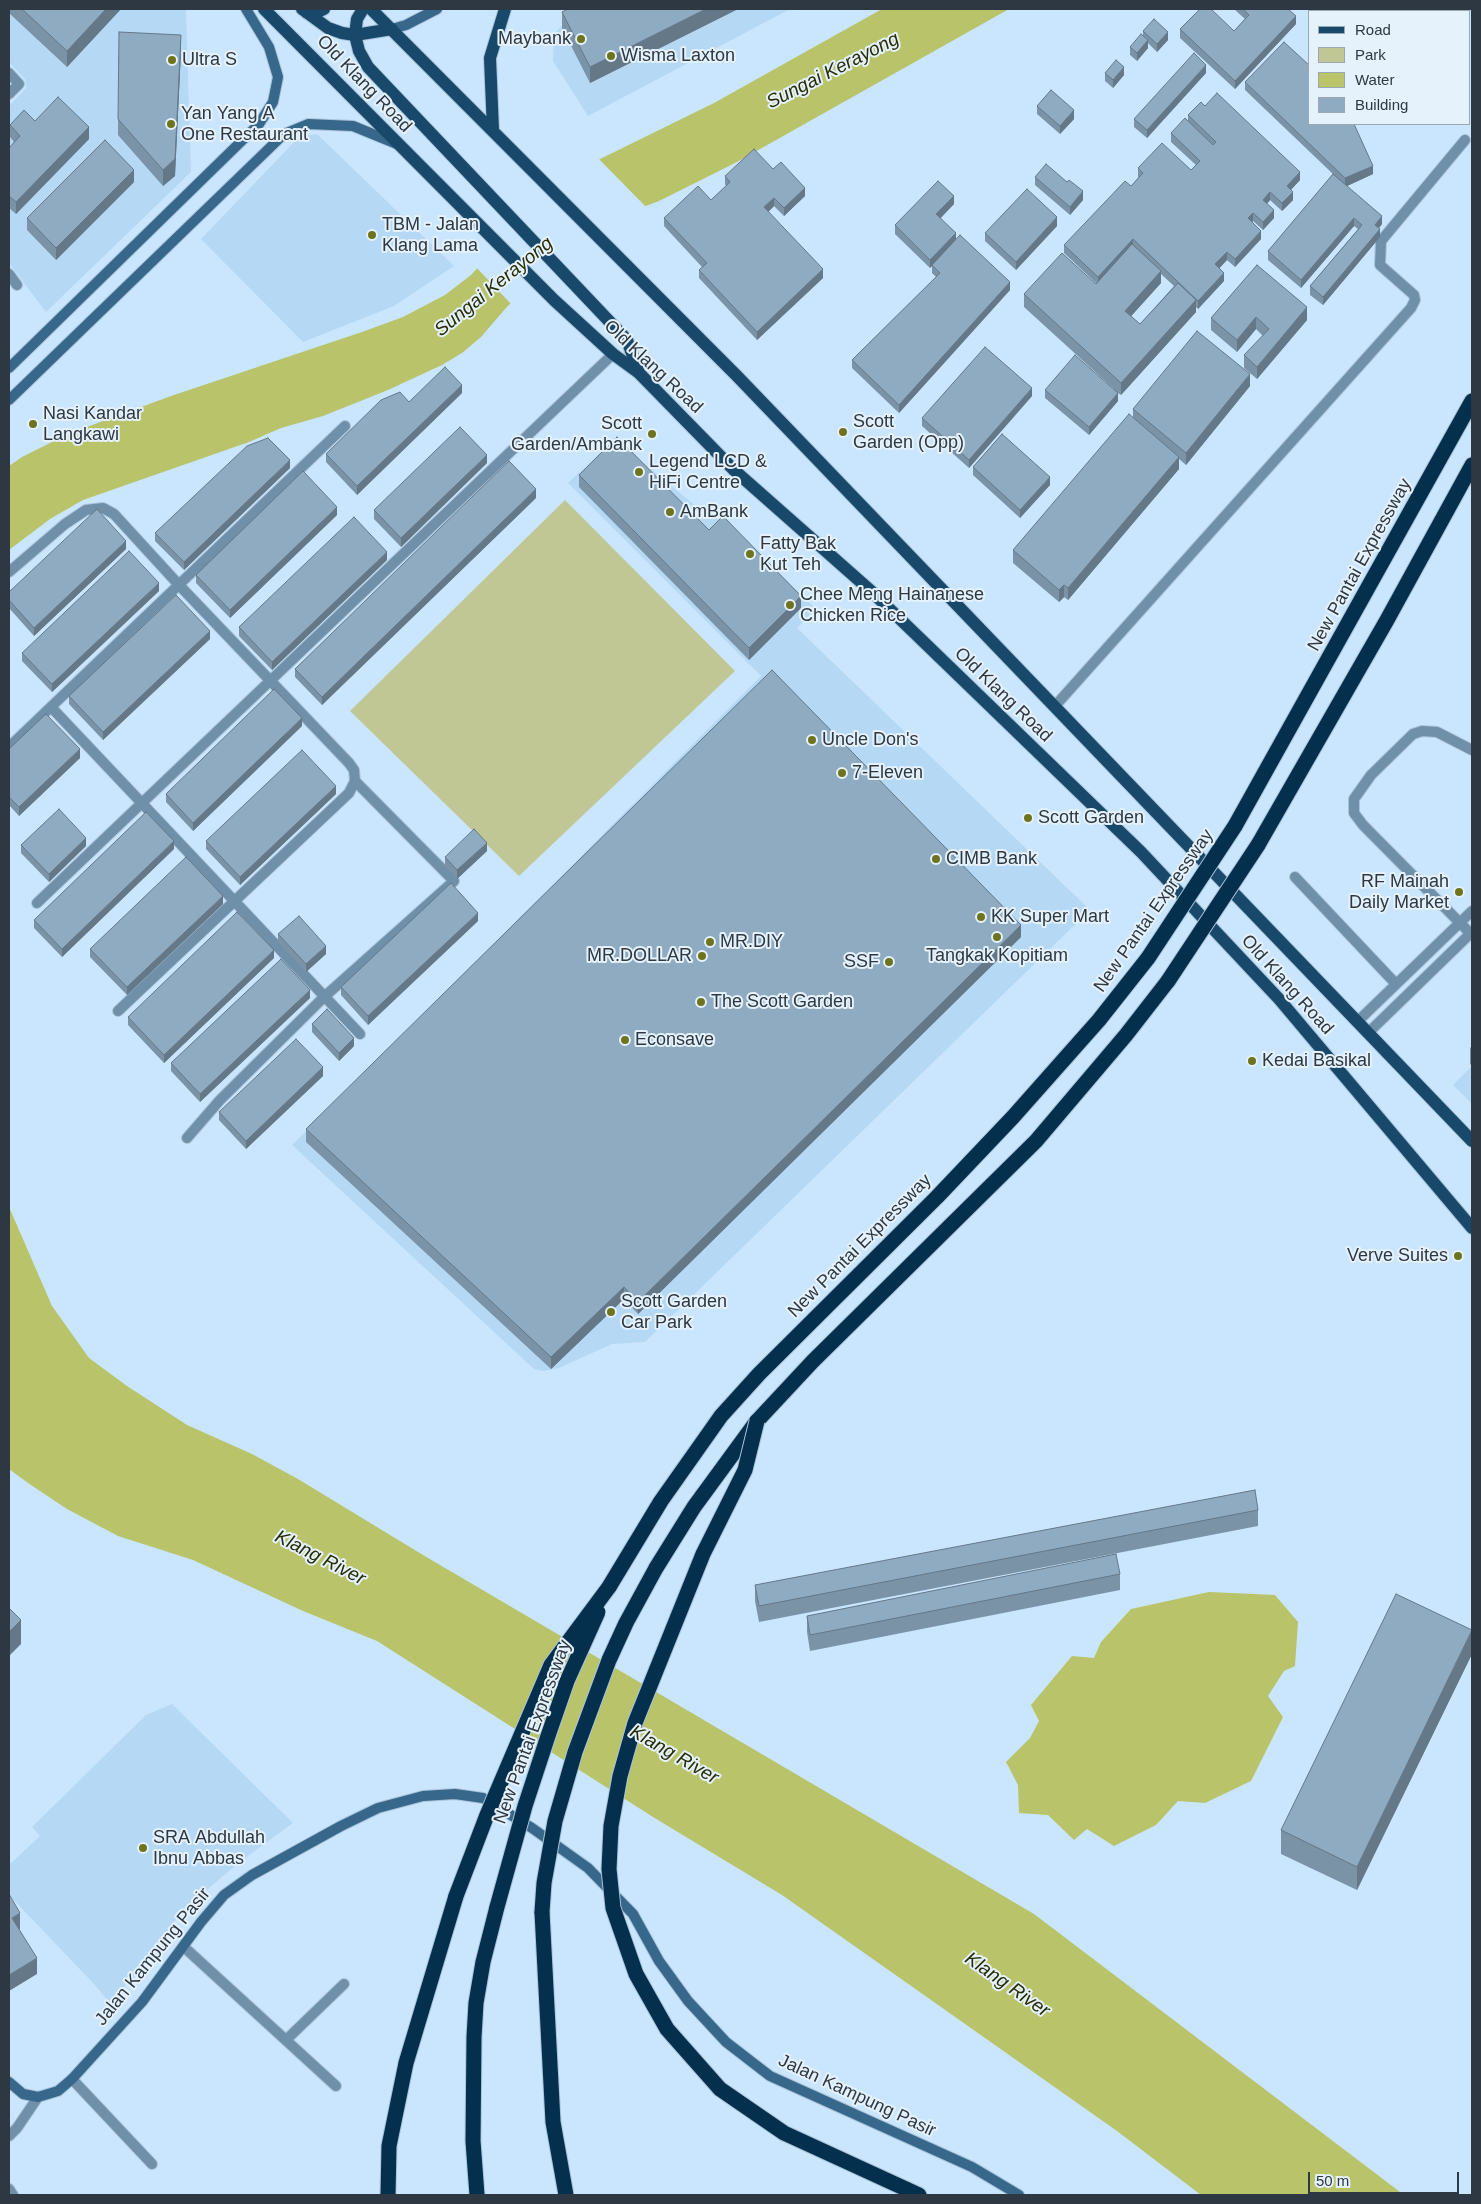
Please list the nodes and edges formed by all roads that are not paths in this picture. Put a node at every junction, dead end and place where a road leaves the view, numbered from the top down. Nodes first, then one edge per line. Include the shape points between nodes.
1 (246, 9) edge
2 (264, 9) edge
3 (324, 9) edge
4 (363, 9) edge
5 (371, 9) edge
6 (438, 9) edge
7 (505, 9) edge
8 (304, 11) edge
9 (392, 29) junction
10 (355, 34) junction
11 (9, 72) edge
12 (9, 94) edge
13 (493, 130) junction
14 (1465, 140) dead end
15 (398, 144) junction
16 (9, 274) edge
17 (17, 285) dead end
18 (613, 354) junction
19 (9, 368) edge
20 (639, 373) junction
21 (9, 400) edge
22 (1472, 400) edge
23 (345, 426) dead end
24 (1472, 465) edge
25 (9, 572) edge
26 (179, 585) junction
27 (270, 680) junction
28 (1055, 706) junction
29 (51, 707) junction
30 (9, 747) edge
31 (1472, 750) edge
32 (356, 781) junction
33 (141, 804) junction
34 (1295, 877) dead end
35 (234, 902) junction
36 (37, 903) dead end
37 (1472, 911) edge
38 (1460, 923) junction
39 (1472, 933) edge
40 (1396, 984) junction
41 (324, 997) junction
42 (118, 1012) dead end
43 (1358, 1021) junction
44 (1369, 1032) junction
45 (360, 1034) dead end
46 (187, 1138) dead end
47 (1472, 1141) edge
48 (1472, 1228) edge
49 (757, 1421) junction
50 (609, 1588) junction
51 (184, 1947) junction
52 (344, 1984) dead end
53 (286, 2040) junction
54 (72, 2079) junction
55 (9, 2082) edge
56 (336, 2086) dead end
57 (38, 2097) junction
58 (9, 2136) edge
59 (152, 2164) dead end
60 (9, 2189) edge
61 (912, 2192) edge
62 (13, 2195) edge
63 (388, 2195) edge
64 (477, 2195) edge
65 (566, 2195) edge
66 (1019, 2195) edge

1 - 19 street via 269,47 278,77 273,102 259,124
2 - 15 main road, Old Klang Road
3 - 8 main road
4 - 10 main road via 357,19
5 - 9 main road, Old Klang Road
6 - 9 street
7 - 13 main road via 490,58
8 - 10 main road via 328,28
9 - 10 main road
9 - 13 main road, Old Klang Road
10 - 20 main road via 359,51 368,67 627,340
11 - 12 street via 19,84
13 - 28 main road, Old Klang Road via 737,376
14 - 28 street via 1381,241 1380,265 1414,295 1411,308
15 - 18 main road, Old Klang Road via 554,300
15 - 21 street via 353,126 308,124 284,134
16 - 17 street
18 - 20 main road, Old Klang Road
18 - 27 street
20 - 48 main road, Old Klang Road via 734,470 871,591 1141,852 1278,999
22 - 50 highway, New Pantai Expressway, bridge via 1235,826 1148,958 1099,1020 1007,1124 721,1416 661,1501
23 - 26 street
24 - 49 highway, bridge via 1258,845 1168,981 1036,1141 820,1354
25 - 26 street via 65,524 86,510 103,508 114,514
26 - 27 street
26 - 29 street
27 - 32 street via 350,763
27 - 33 street
28 - 43 main road, Old Klang Road
29 - 30 street
29 - 33 street
31 - 38 street via 1437,732 1413,734 1371,775 1354,799 1354,813 1363,825
32 - 35 street via 349,793
32 - 41 street via 454,881
33 - 35 street
33 - 36 street
34 - 40 street
35 - 41 street
35 - 42 street
37 - 38 street
38 - 39 street
38 - 40 street
39 - 44 street
40 - 43 street
41 - 45 street
41 - 46 street via 220,1100
43 - 44 main road, Old Klang Road
44 - 47 main road, Old Klang Road
49 - 61 highway, bridge via 745,1470 703,1554 632,1732 611,1826 609,1869 613,1908 636,1974 662,2021 720,2089 784,2133
49 - 65 highway, bridge via 694,1507 626,1623 575,1752 555,1822 542,1912 553,2122
50 - 63 highway, bridge via 550,1665 456,1896 406,2063 389,2146
50 - 64 highway, New Pantai Expressway, bridge via 554,1718 525,1806 483,1962 474,2028 473,2141
51 - 53 street
51 - 54 street, Jalan Kampung Pasir via 142,2002
51 - 66 street, Jalan Kampung Pasir via 200,1922 224,1895 341,1826 378,1808 423,1796 455,1794 483,1798 588,1868 633,1914 688,2001 726,2042 770,2076 972,2167
52 - 53 street
53 - 56 street
54 - 57 street, Jalan Kampung Pasir via 58,2091
54 - 59 street
55 - 57 street via 23,2094
57 - 58 street
60 - 62 street

